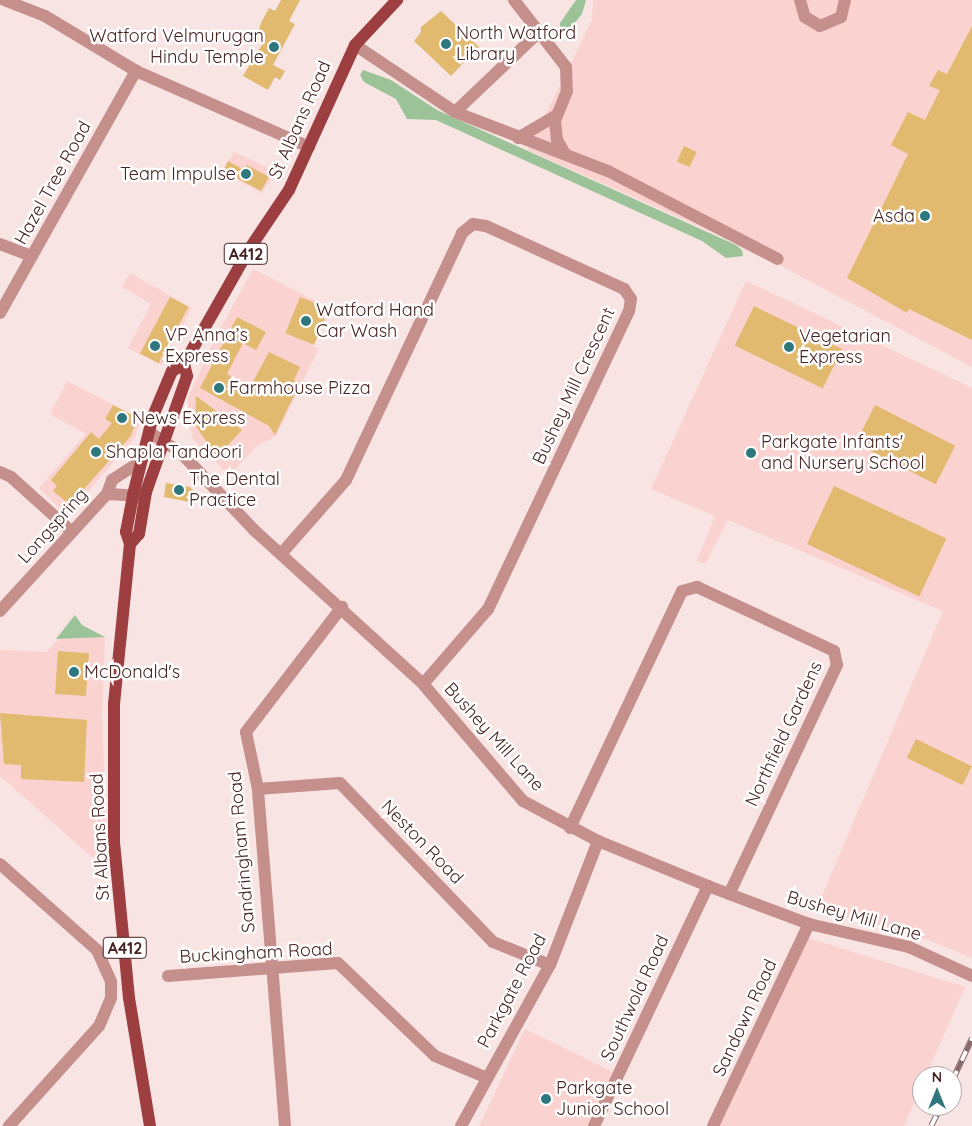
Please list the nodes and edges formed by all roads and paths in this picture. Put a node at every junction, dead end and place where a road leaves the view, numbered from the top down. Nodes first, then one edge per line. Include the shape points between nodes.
1 (4, 0) edge
2 (397, 0) edge
3 (514, 0) edge
4 (800, 0) edge
5 (845, 0) edge
6 (30, 4) edge
7 (540, 31) junction
8 (355, 45) junction
9 (136, 71) junction
10 (455, 112) junction
11 (557, 116) junction
12 (518, 138) junction
13 (309, 147) junction
14 (565, 154) junction
15 (0, 244) edge
16 (32, 256) junction
17 (778, 259) dead end
18 (0, 313) edge
19 (184, 364) junction
20 (149, 432) junction
21 (164, 439) junction
22 (140, 462) junction
23 (0, 472) edge
24 (107, 494) junction
25 (139, 496) junction
26 (72, 532) junction
27 (281, 554) junction
28 (342, 607) junction
29 (0, 611) edge
30 (423, 684) junction
31 (258, 789) junction
32 (570, 828) junction
33 (598, 841) junction
34 (0, 864) edge
35 (708, 886) junction
36 (730, 894) junction
37 (809, 924) junction
38 (550, 964) junction
39 (269, 968) junction
40 (168, 976) dead end
41 (972, 976) edge
42 (485, 1077) junction
43 (9, 1126) edge
44 (150, 1126) edge
45 (285, 1126) edge
46 (461, 1126) edge
47 (594, 1126) edge
48 (713, 1126) edge

1 - 6 street
2 - 8 main road, St Albans Road / A412
3 - 7 street
4 - 5 street via 805,17 820,26 837,21
6 - 9 street
7 - 10 street
7 - 11 street via 563,61 568,75 567,90
8 - 10 street
8 - 13 main road, St Albans Road / A412 via 331,91
9 - 13 street
9 - 16 street, Hazel Tree Road
10 - 12 street
11 - 12 street
11 - 14 street via 557,140
12 - 14 street
13 - 19 main road, St Albans Road / A412 via 289,190 250,248
14 - 17 street via 608,171
15 - 16 street
16 - 18 street, Hazel Tree Road
19 - 20 main road, St Albans Road / A412 via 172,371
19 - 21 main road, St Albans Road / A412 via 187,376
20 - 21 street, Bushey Mill Lane
20 - 22 main road, St Albans Road / A412
21 - 25 main road, St Albans Road / A412
21 - 27 street, Bushey Mill Lane
22 - 24 street via 112,480
22 - 25 main road, St Albans Road / A412
23 - 26 street via 11,477
24 - 25 street, Longspring
24 - 26 street, Longspring
25 - 44 main road, St Albans Road / A412 via 126,532 130,544 114,704 114,843 129,998
26 - 29 street, Longspring
27 - 28 street, Bushey Mill Lane
27 - 30 street, Bushey Mill Crescent via 346,480 462,233 473,224 486,226 624,288 631,299 629,311 488,609
28 - 30 street, Bushey Mill Lane
28 - 31 street, Sandringham Road via 246,732
30 - 32 street, Bushey Mill Lane via 523,802
31 - 38 street, Neston Road via 340,783 493,942
31 - 39 street, Sandringham Road
32 - 33 street, Bushey Mill Lane
32 - 36 street, Northfield Gardens via 682,592 697,587 834,651 837,665
33 - 35 street, Bushey Mill Lane
33 - 38 street, Parkgate Road
34 - 43 street via 97,950 110,973 112,998 99,1026
35 - 36 street, Bushey Mill Lane
35 - 47 street, Southwold Road
36 - 37 street, Bushey Mill Lane
37 - 41 street, Bushey Mill Lane via 909,947
37 - 48 street, Sandown Road
38 - 42 street, Parkgate Road
39 - 40 street, Buckingham Road
39 - 42 street, Buckingham Road via 338,963 435,1056
39 - 45 street, Sandringham Road
42 - 46 street, Parkgate Road

